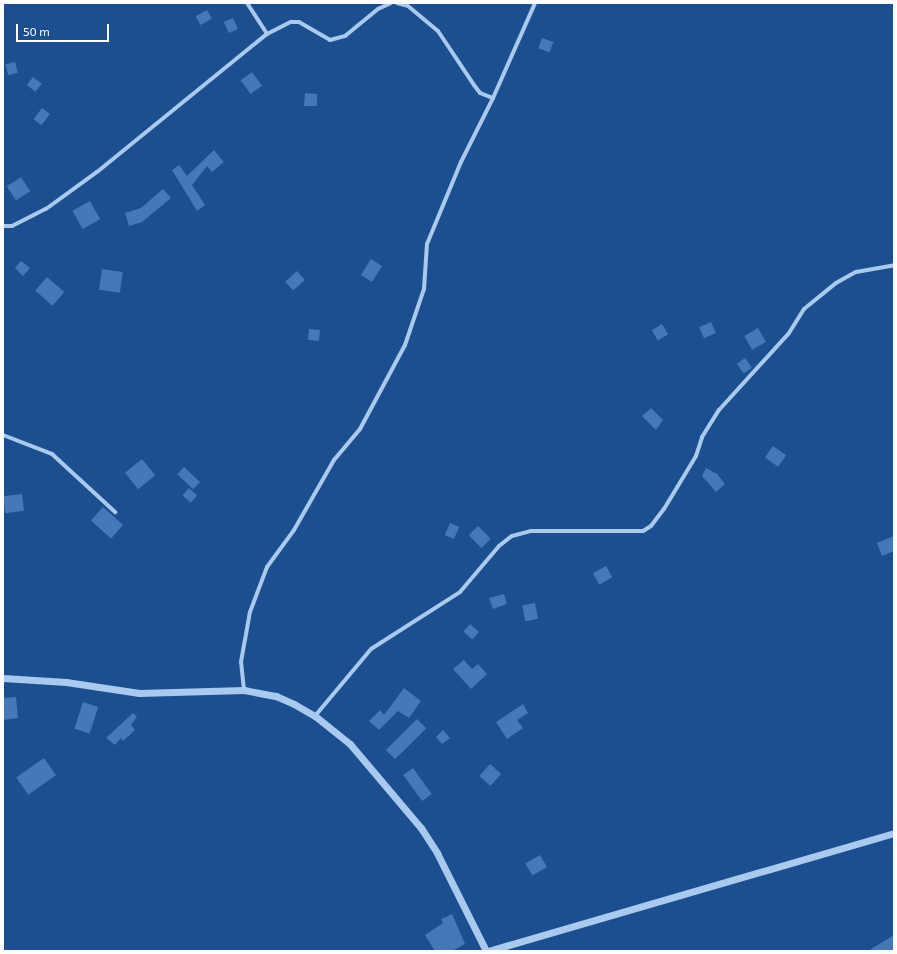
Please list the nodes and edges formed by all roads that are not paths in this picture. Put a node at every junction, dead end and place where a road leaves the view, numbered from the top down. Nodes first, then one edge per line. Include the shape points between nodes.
1 (246, 3) edge
2 (391, 3) edge
3 (396, 3) edge
4 (535, 3) edge
5 (267, 34) junction
6 (493, 98) junction
7 (3, 226) edge
8 (894, 265) edge
9 (3, 435) edge
10 (115, 512) dead end
11 (3, 678) edge
12 (244, 690) junction
13 (315, 716) junction
14 (894, 833) edge
15 (487, 951) edge

1 - 5 street
2 - 5 street via 378,9 341,38 330,40 299,22 285,24
3 - 6 street via 408,6 438,31 480,93
4 - 6 street
5 - 7 street via 97,172 46,209 12,226
6 - 12 street via 461,162 427,244 424,289 405,345 360,429 334,460 294,530 267,567 250,612 242,662
8 - 13 street via 856,272 836,283 804,309 789,333 719,410 702,437 696,456 651,526 643,531 531,531 512,536 499,546 460,592 371,649
9 - 10 street via 52,454
11 - 12 street via 66,682 140,693
12 - 13 street via 276,696
13 - 15 street via 350,744 421,828
14 - 15 street

